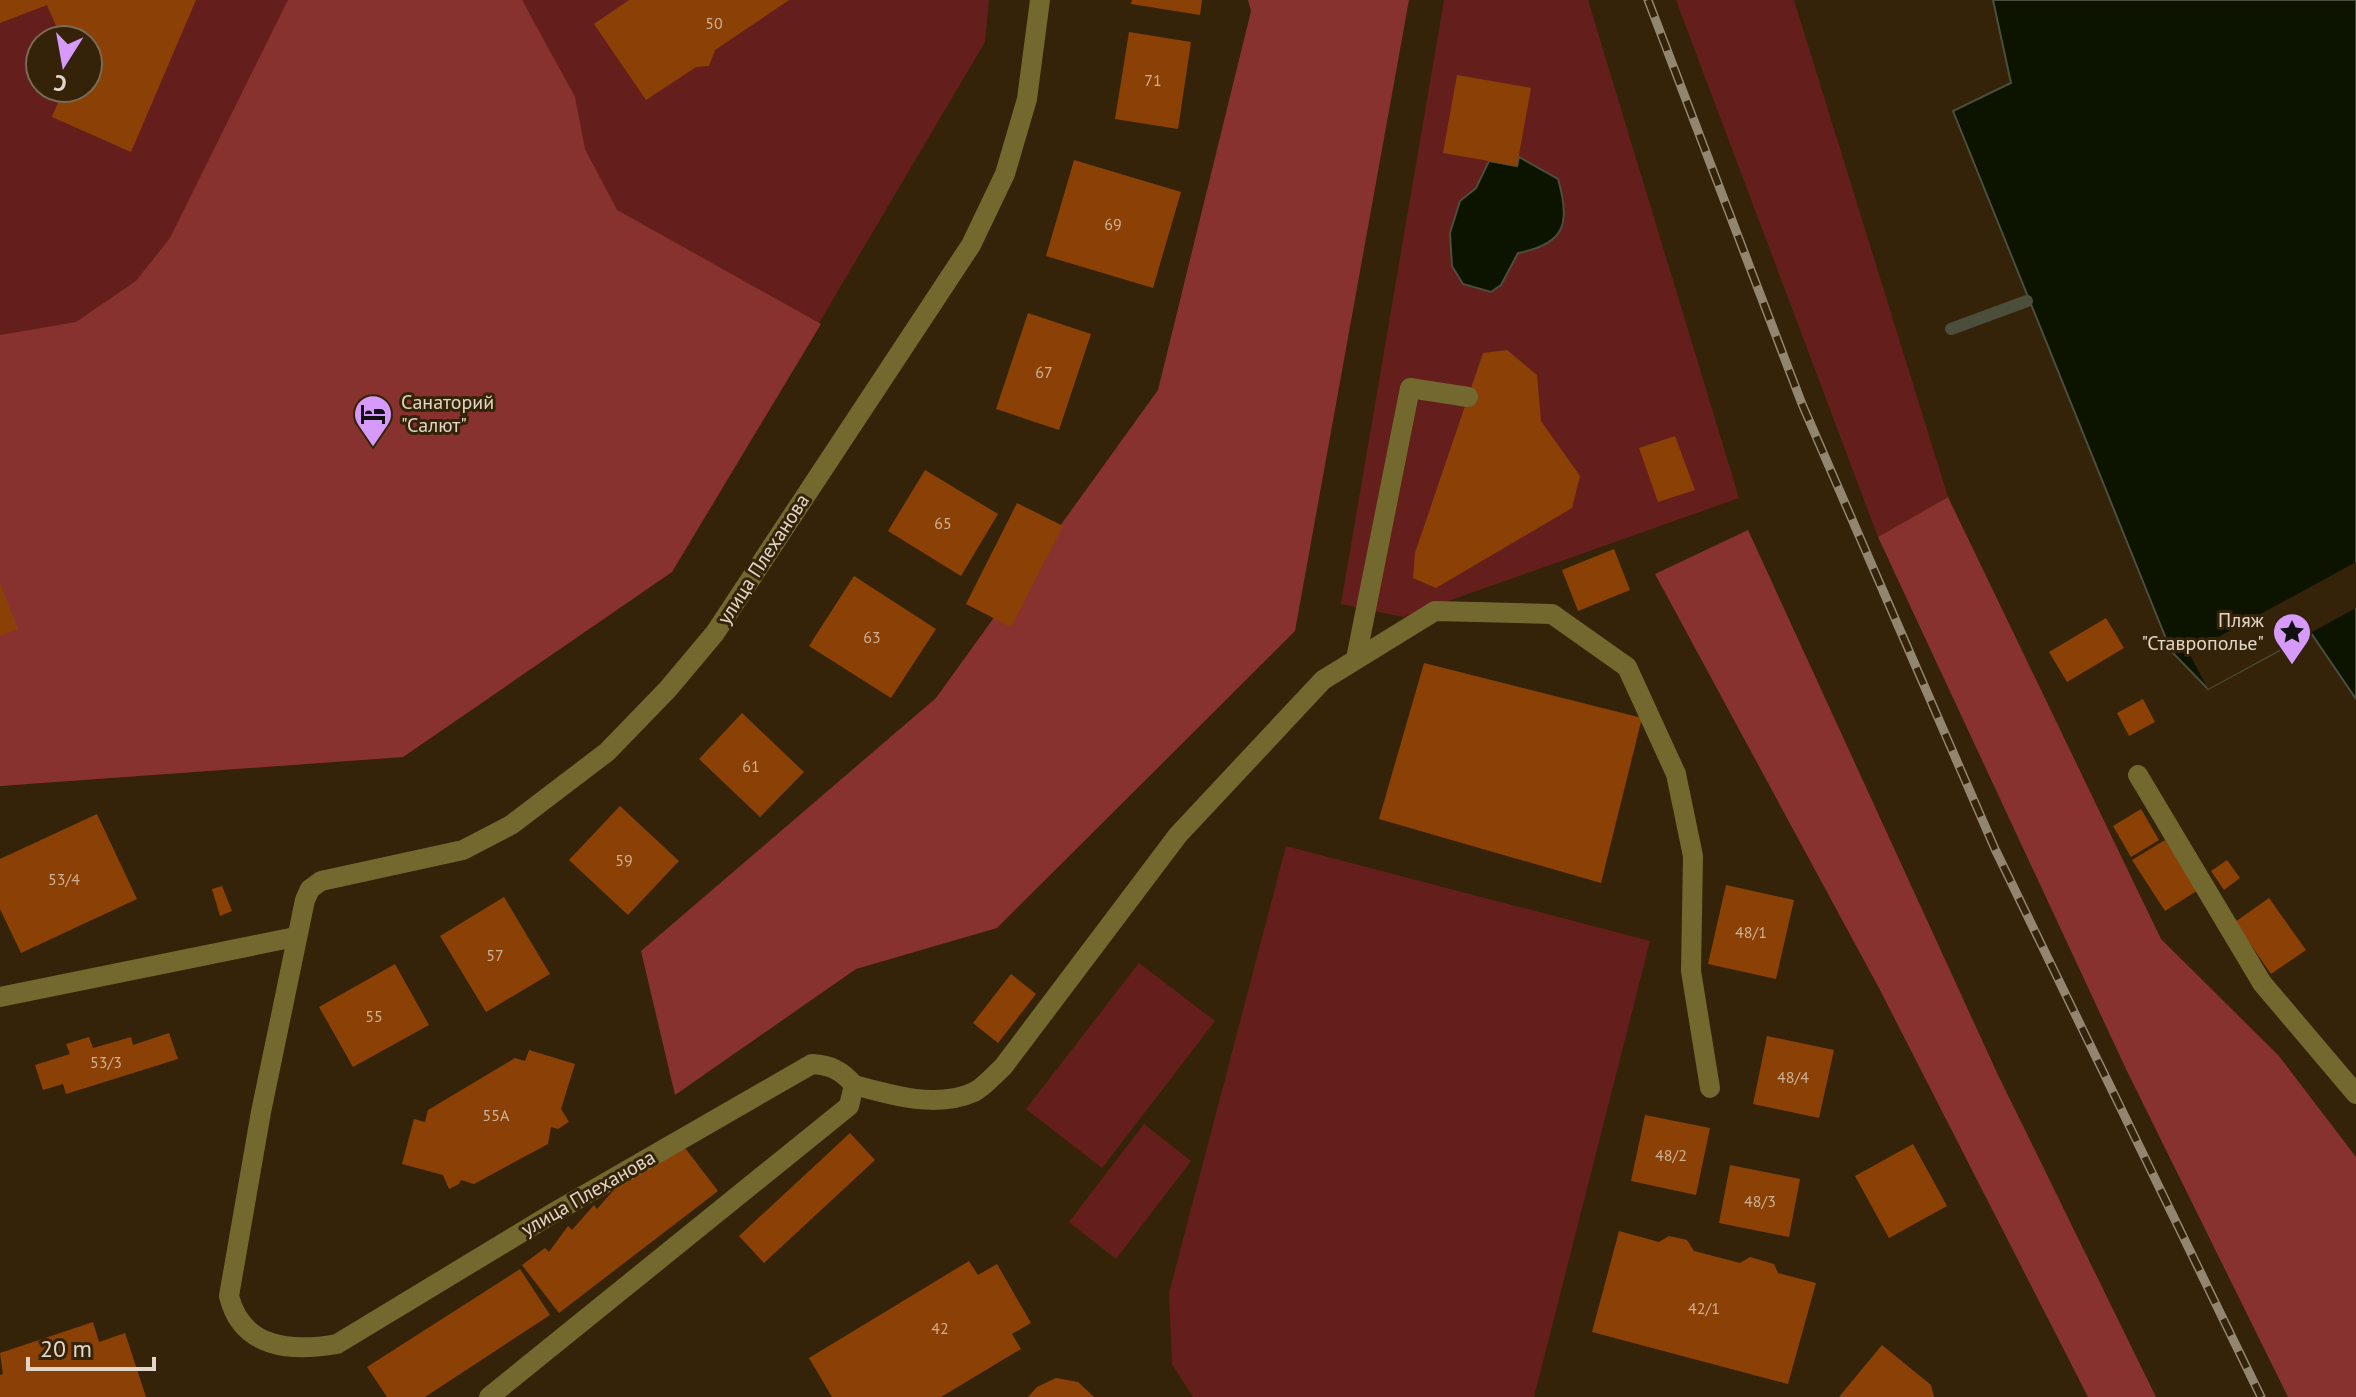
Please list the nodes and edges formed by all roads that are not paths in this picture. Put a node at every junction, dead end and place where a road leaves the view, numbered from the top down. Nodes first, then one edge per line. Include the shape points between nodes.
1 (1040, 0) edge
2 (1468, 397) dead end
3 (1356, 659) junction
4 (2138, 775) dead end
5 (295, 937) junction
6 (0, 997) edge
7 (854, 1085) junction
8 (1710, 1088) dead end
9 (2356, 1094) edge
10 (489, 1397) edge

1 - 5 street, улица Плеханова via 1027,99 1005,174 971,245 715,633 607,752 511,825 463,850 321,881 310,889
2 - 3 street via 1410,388
3 - 7 street, улица Плеханова via 1323,680 1178,835 1003,1067 974,1092 936,1100 895,1097
3 - 8 street, улица Плеханова via 1435,611 1552,614 1627,667 1676,774 1693,856 1691,971
4 - 9 street via 2262,983
5 - 6 street
5 - 7 street, улица Плеханова via 229,1296 233,1314 248,1331 272,1344 305,1350 337,1344 812,1064 844,1073
7 - 10 street via 849,1106

